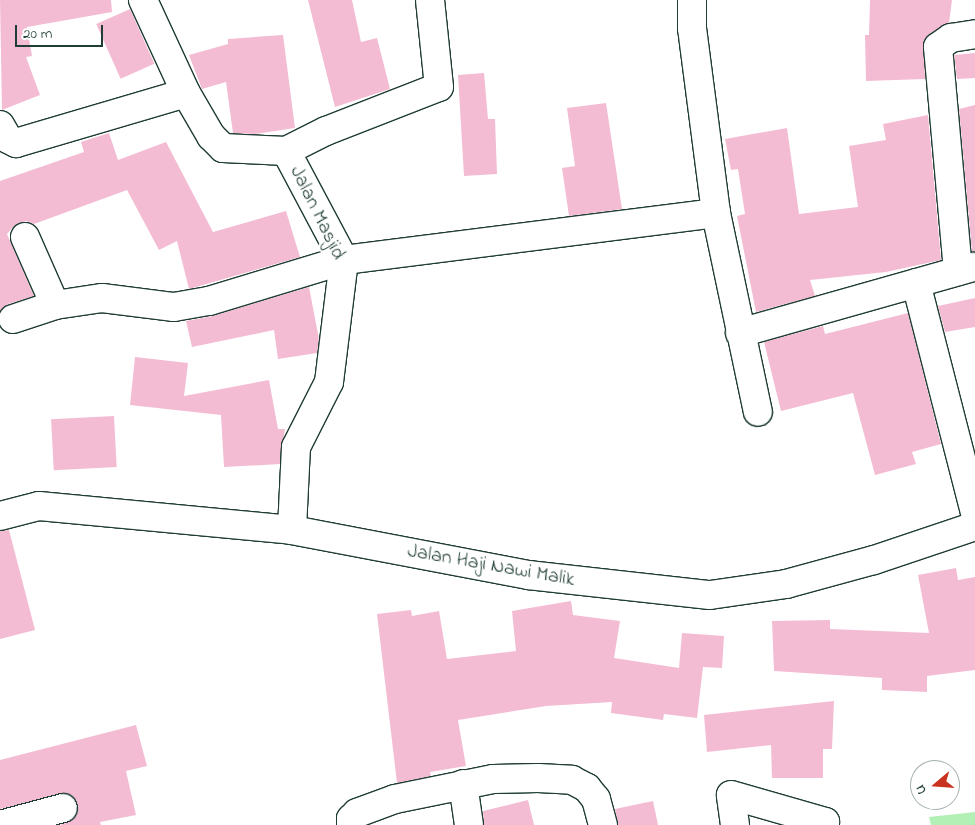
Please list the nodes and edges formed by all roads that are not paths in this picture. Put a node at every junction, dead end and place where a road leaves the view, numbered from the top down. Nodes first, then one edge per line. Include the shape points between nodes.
1 (143, 0) edge
2 (430, 0) edge
3 (692, 0) edge
4 (975, 34) edge
5 (186, 93) junction
6 (0, 124) edge
7 (286, 151) junction
8 (716, 213) junction
9 (25, 237) dead end
10 (344, 260) junction
11 (966, 269) edge
12 (916, 282) junction
13 (55, 305) junction
14 (13, 319) dead end
15 (740, 333) junction
16 (758, 412) dead end
17 (975, 513) edge
18 (0, 516) edge
19 (975, 526) edge
20 (292, 530) junction
21 (463, 784) junction
22 (63, 808) dead end
23 (603, 823) edge
24 (0, 825) edge
25 (351, 825) edge
26 (469, 825) edge
27 (735, 825) edge
28 (825, 825) edge

1 - 5 street, Jalan Masjid
2 - 7 street via 438,87 326,131
3 - 8 street via 692,28
4 - 11 street via 951,38 938,47
5 - 6 street via 78,122 16,143 8,139
5 - 7 street, Jalan Masjid via 223,148
7 - 10 street, Jalan Masjid
8 - 10 street
8 - 15 street
9 - 13 street
10 - 13 street via 209,301 174,307 102,298
10 - 20 street, Jalan Masjid via 329,382 296,448
11 - 12 street
12 - 15 street
12 - 17 street
13 - 14 street
15 - 16 street
18 - 20 street, Jalan Haji Nawi Malik via 40,506
19 - 20 street, Jalan Haji Nawi Malik via 874,560 786,584 710,596 528,575
21 - 23 street via 502,779 572,780 587,788 596,799
21 - 25 street via 370,807 357,813 351,819
21 - 26 street
22 - 24 street
27 - 28 street via 731,795 825,822

